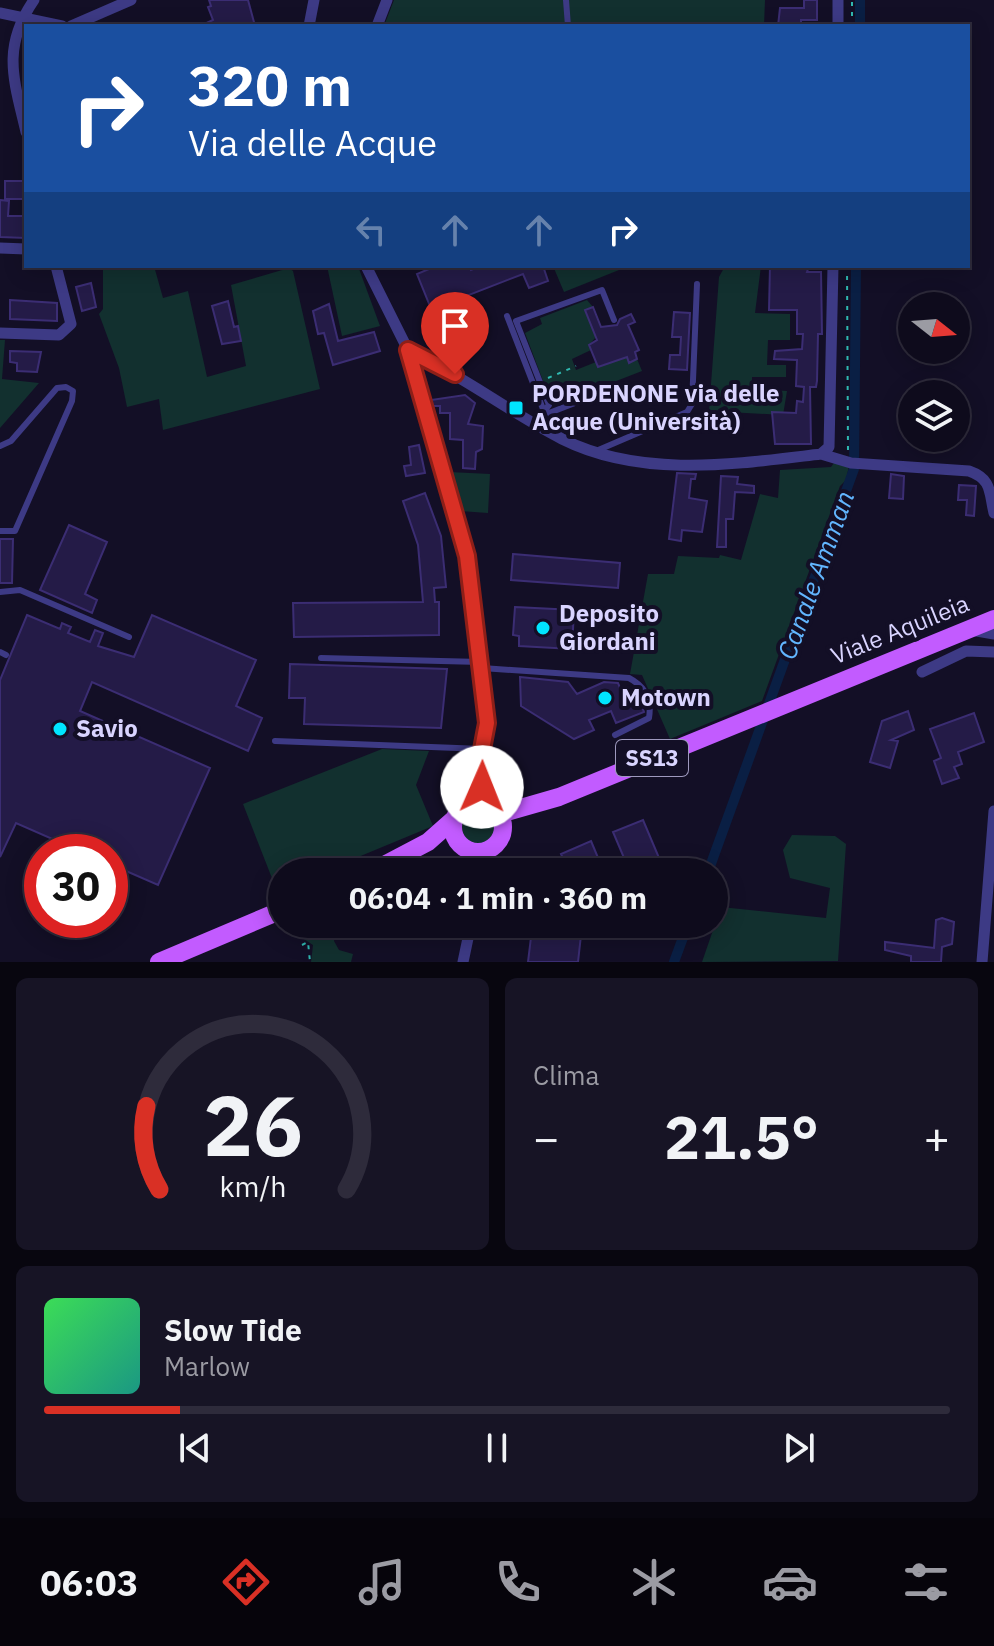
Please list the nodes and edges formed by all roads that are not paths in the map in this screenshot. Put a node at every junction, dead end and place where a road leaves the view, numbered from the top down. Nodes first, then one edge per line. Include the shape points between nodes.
1 (34, 0) edge
2 (131, 0) edge
3 (314, 0) edge
4 (387, 0) edge
5 (566, 0) edge
6 (838, 0) edge
7 (0, 13) edge
8 (21, 18) junction
9 (52, 24) edge
10 (76, 24) edge
11 (309, 24) edge
12 (378, 24) edge
13 (568, 24) edge
14 (838, 24) edge
15 (11, 53) junction
16 (0, 67) edge
17 (24, 124) edge
18 (0, 248) edge
19 (24, 249) edge
20 (57, 268) edge
21 (367, 268) edge
22 (833, 268) edge
23 (697, 284) dead end
24 (507, 316) dead end
25 (614, 320) dead end
26 (0, 333) edge
27 (408, 350) junction
28 (575, 403) dead end
29 (546, 411) junction
30 (535, 422) junction
31 (560, 438) junction
32 (0, 446) edge
33 (825, 451) junction
34 (593, 452) junction
35 (994, 513) edge
36 (0, 531) edge
37 (0, 592) edge
38 (994, 619) edge
39 (967, 630) junction
40 (994, 634) edge
41 (129, 637) dead end
42 (994, 652) edge
43 (321, 658) dead end
44 (481, 665) junction
45 (922, 672) dead end
46 (615, 735) dead end
47 (275, 741) dead end
48 (483, 749) junction
49 (479, 765) junction
50 (559, 797) junction
51 (497, 811) junction
52 (994, 811) edge
53 (459, 813) junction
54 (495, 845) junction
55 (464, 848) junction
56 (398, 858) edge
57 (415, 858) edge
58 (468, 858) edge
59 (488, 858) edge
60 (268, 916) edge
61 (468, 938) edge
62 (159, 962) edge
63 (463, 962) edge
64 (982, 962) edge

1 - 8 street
2 - 10 street
3 - 11 street
4 - 12 street
5 - 13 lane
6 - 14 street
7 - 8 street
8 - 9 street
8 - 15 street
15 - 16 street
15 - 17 street via 10,70
18 - 19 street
20 - 26 street via 71,324 59,335
21 - 27 street
22 - 33 street
23 - 34 lane via 692,404 687,412
24 - 29 lane
25 - 29 lane via 602,290 516,321 549,405
27 - 30 street
27 - 44 street via 462,530
28 - 29 lane
29 - 30 lane
29 - 31 lane via 565,423
30 - 31 street
31 - 34 street
32 - 36 lane via 11,441 57,388 73,391 15,531
33 - 34 street via 687,467
33 - 35 street via 851,462 983,476
37 - 41 lane via 20,590
38 - 39 main road, Viale Aquileia / SS13
39 - 40 street
39 - 50 main road, Viale Aquileia / SS13
42 - 45 street via 966,651
43 - 44 lane
44 - 46 lane via 629,678 641,685 651,704 649,718
44 - 48 street via 487,723
47 - 48 lane
48 - 49 street
49 - 51 street via 482,787
49 - 53 street
50 - 51 main road, Viale Aquileia / SS13
50 - 54 main road, Viale Aquileia / SS13 via 521,819
51 - 53 main road, Viale Aquileia / SS13 via 480,802
51 - 54 main road via 504,831
52 - 64 street
53 - 55 main road via 454,835
53 - 56 main road via 428,842
54 - 55 main road via 480,853
54 - 59 street
55 - 57 main road via 441,848
55 - 58 street
60 - 62 main road
61 - 63 street

